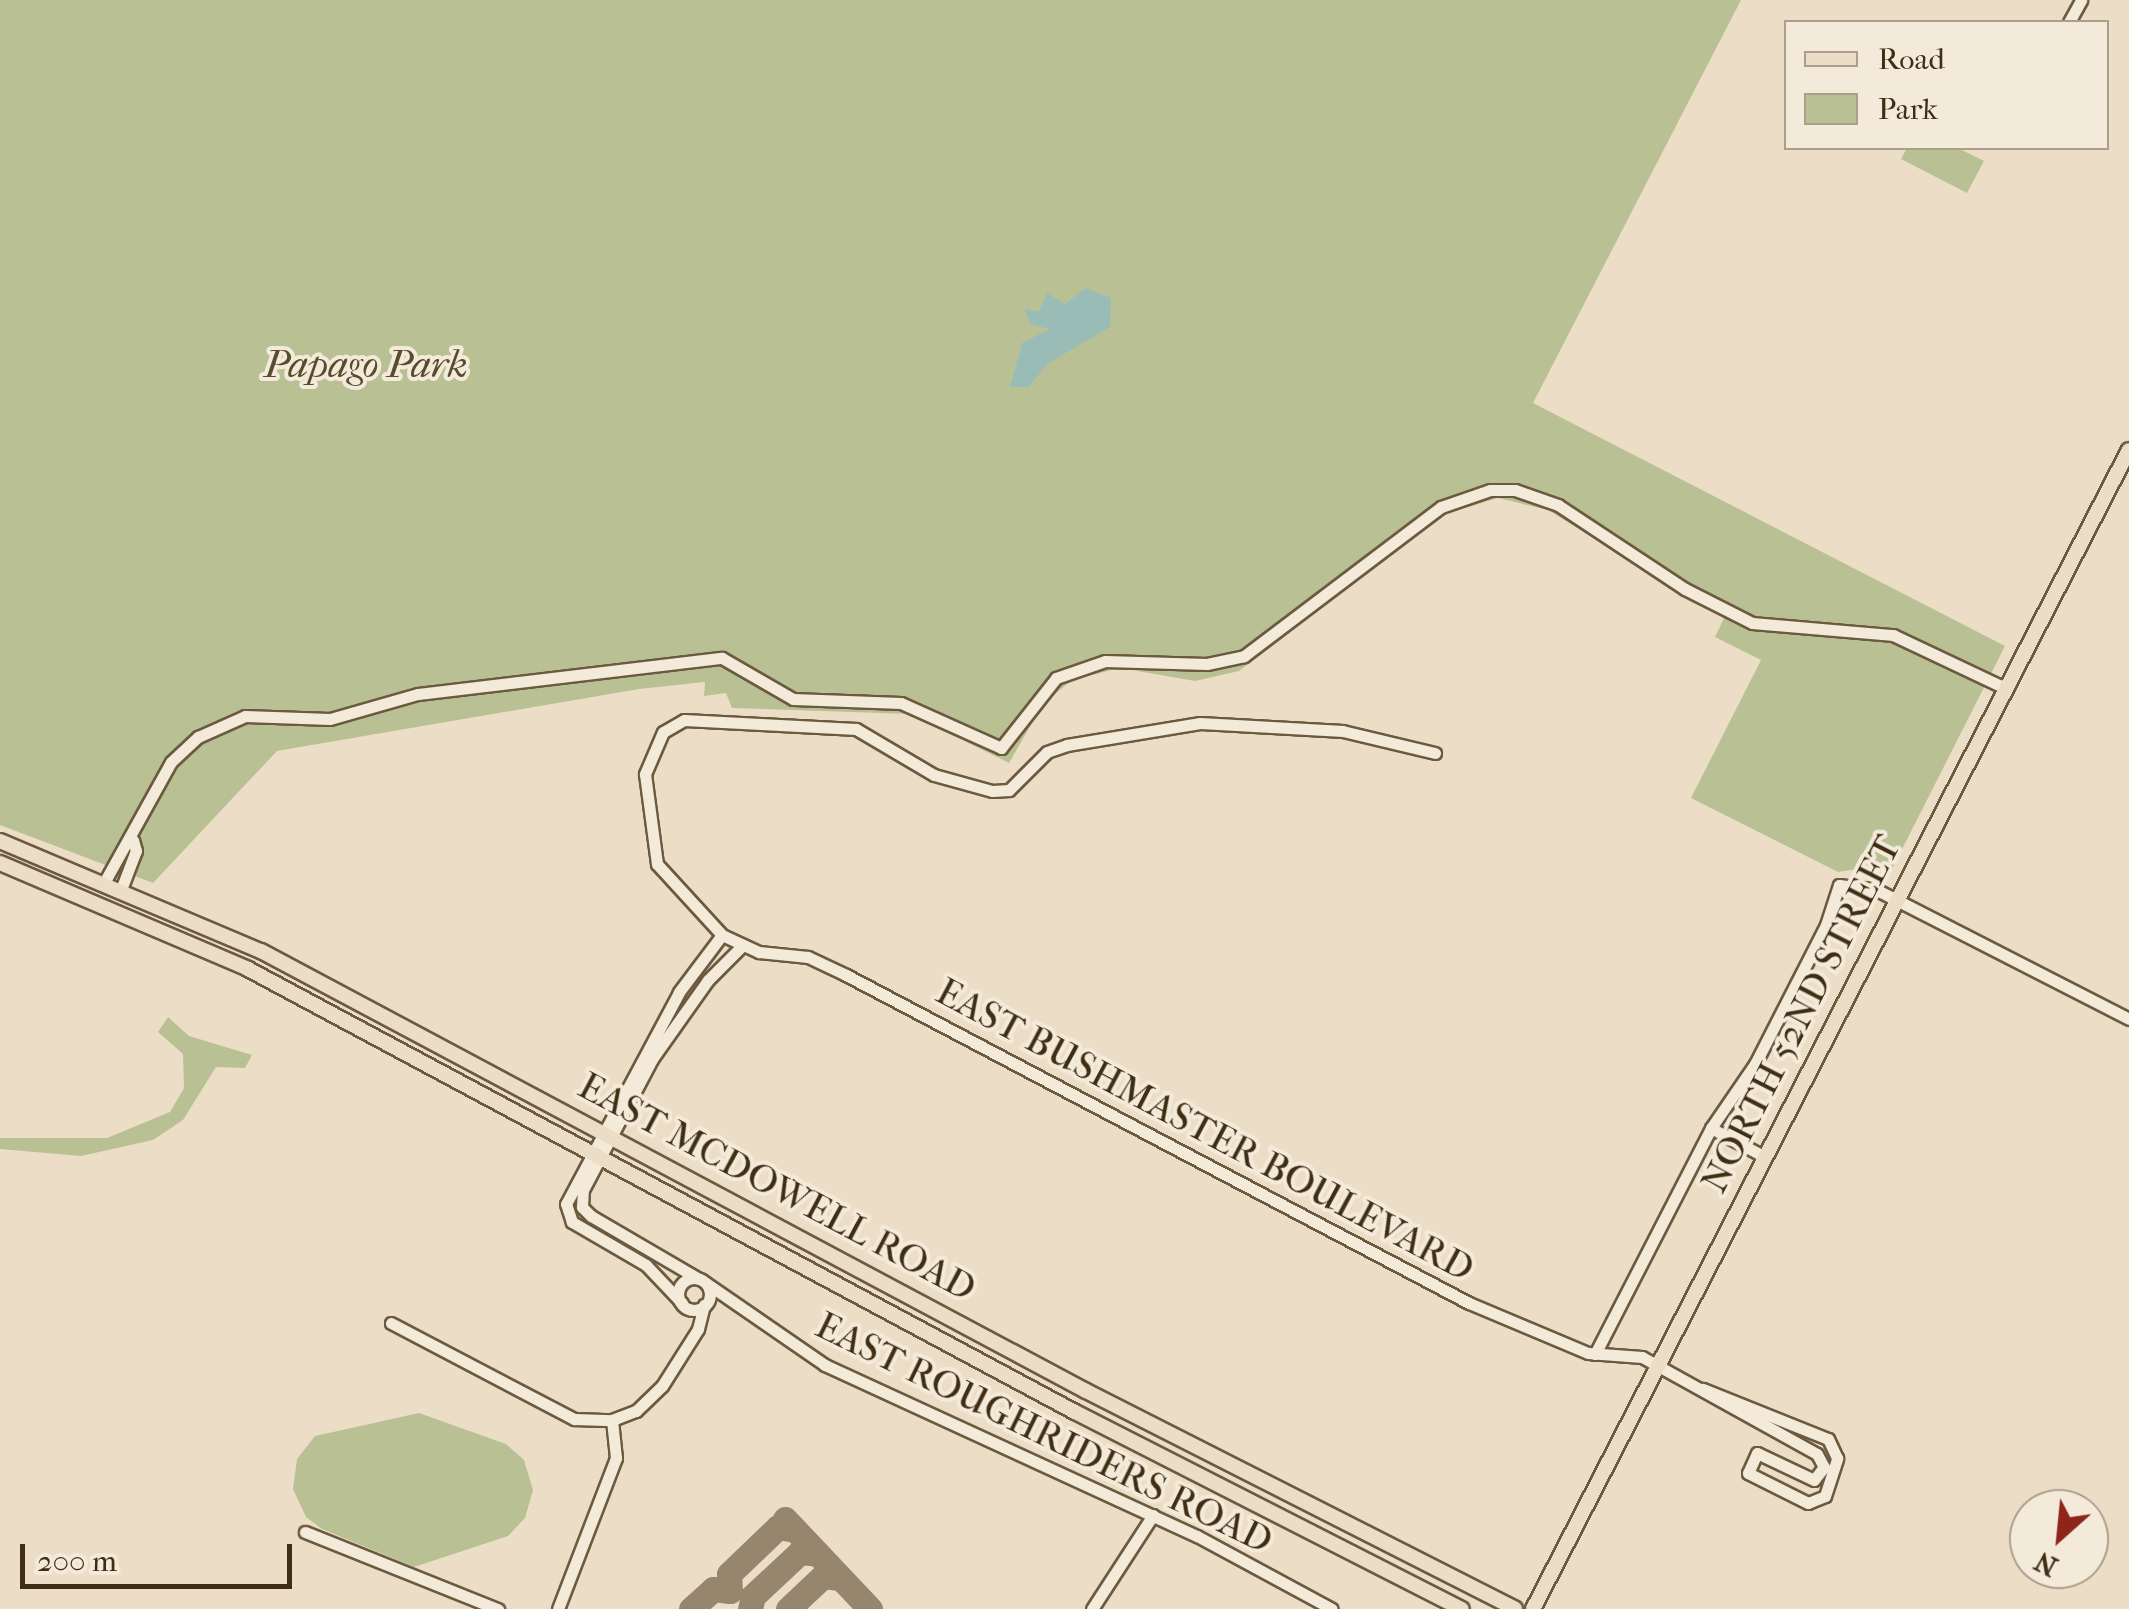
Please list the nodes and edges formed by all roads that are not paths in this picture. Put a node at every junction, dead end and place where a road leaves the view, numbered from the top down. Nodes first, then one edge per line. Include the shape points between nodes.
1 (2129, 450) edge
2 (2005, 688) junction
3 (1436, 752) dead end
4 (133, 840) junction
5 (0, 841) edge
6 (0, 860) edge
7 (105, 880) junction
8 (122, 888) junction
9 (1896, 900) junction
10 (722, 935) junction
11 (743, 945) junction
12 (2129, 1020) edge
13 (1711, 1128) junction
14 (607, 1133) junction
15 (597, 1151) junction
16 (1765, 1157) junction
17 (703, 1281) junction
18 (736, 1302) junction
19 (682, 1303) junction
20 (705, 1305) junction
21 (391, 1323) dead end
22 (693, 1336) junction
23 (1595, 1354) junction
24 (1658, 1365) junction
25 (1703, 1389) junction
26 (612, 1420) junction
27 (1828, 1439) junction
28 (1817, 1454) junction
29 (1153, 1515) junction
30 (305, 1532) dead end
31 (498, 1609) edge
32 (558, 1609) edge
33 (1092, 1609) edge
34 (1332, 1609) edge
35 (1462, 1609) edge
36 (1514, 1609) edge
37 (1533, 1609) edge

1 - 2 main road, NORTH 52ND STREET
2 - 4 street via 1905,638 1752,623 1685,589 1558,505 1515,490 1490,490 1441,506 1244,656 1207,664 1105,661 1065,674 1040,692 1000,748 901,704 793,699 735,662 712,657 418,694 330,719 245,716 198,737 171,762
2 - 9 main road, NORTH 52ND STREET
3 - 10 street via 1343,731 1200,723 1067,745 1047,752 1009,790 992,791 934,775 856,729 684,720 663,732 649,753 648,831 657,864
4 - 7 street
4 - 8 street via 136,851
5 - 7 main road, EAST MCDOWELL ROAD
6 - 8 main road via 98,893
6 - 15 main road, EAST MCDOWELL ROAD via 211,951
7 - 8 main road, EAST MCDOWELL ROAD
8 - 14 main road, EAST MCDOWELL ROAD via 261,951
9 - 12 street
9 - 13 street via 1852,882 1839,884 1826,925 1755,1064
9 - 16 main road, NORTH 52ND STREET
10 - 11 street, EAST BUSHMASTER BOULEVARD
10 - 14 street via 678,992
11 - 14 street via 698,992
11 - 23 street, EAST BUSHMASTER BOULEVARD via 808,957 846,975 1448,1293
13 - 16 street
13 - 23 street
14 - 15 street
14 - 36 main road, EAST MCDOWELL ROAD via 1086,1391
15 - 17 street via 582,1207
15 - 19 street via 568,1197 572,1222 646,1265
15 - 35 main road, EAST MCDOWELL ROAD via 1075,1412
16 - 24 main road, NORTH 52ND STREET
17 - 18 street, EAST ROUGHRIDERS ROAD
17 - 19 street via 682,1284
17 - 20 street
18 - 20 street
18 - 29 street, EAST ROUGHRIDERS ROAD via 825,1365
19 - 20 street
19 - 22 street
20 - 22 street
21 - 26 street via 574,1419
22 - 26 street via 647,1403
23 - 24 street, EAST BUSHMASTER BOULEVARD via 1642,1357
24 - 25 street
24 - 37 main road, NORTH 52ND STREET
25 - 27 street via 1715,1388
25 - 28 street via 1710,1399
26 - 32 street via 616,1458
27 - 28 street
27 - 28 street via 1837,1458 1818,1503 1748,1473 1757,1454 1814,1480 1824,1467
29 - 33 street
29 - 34 street, EAST ROUGHRIDERS ROAD
30 - 31 street

